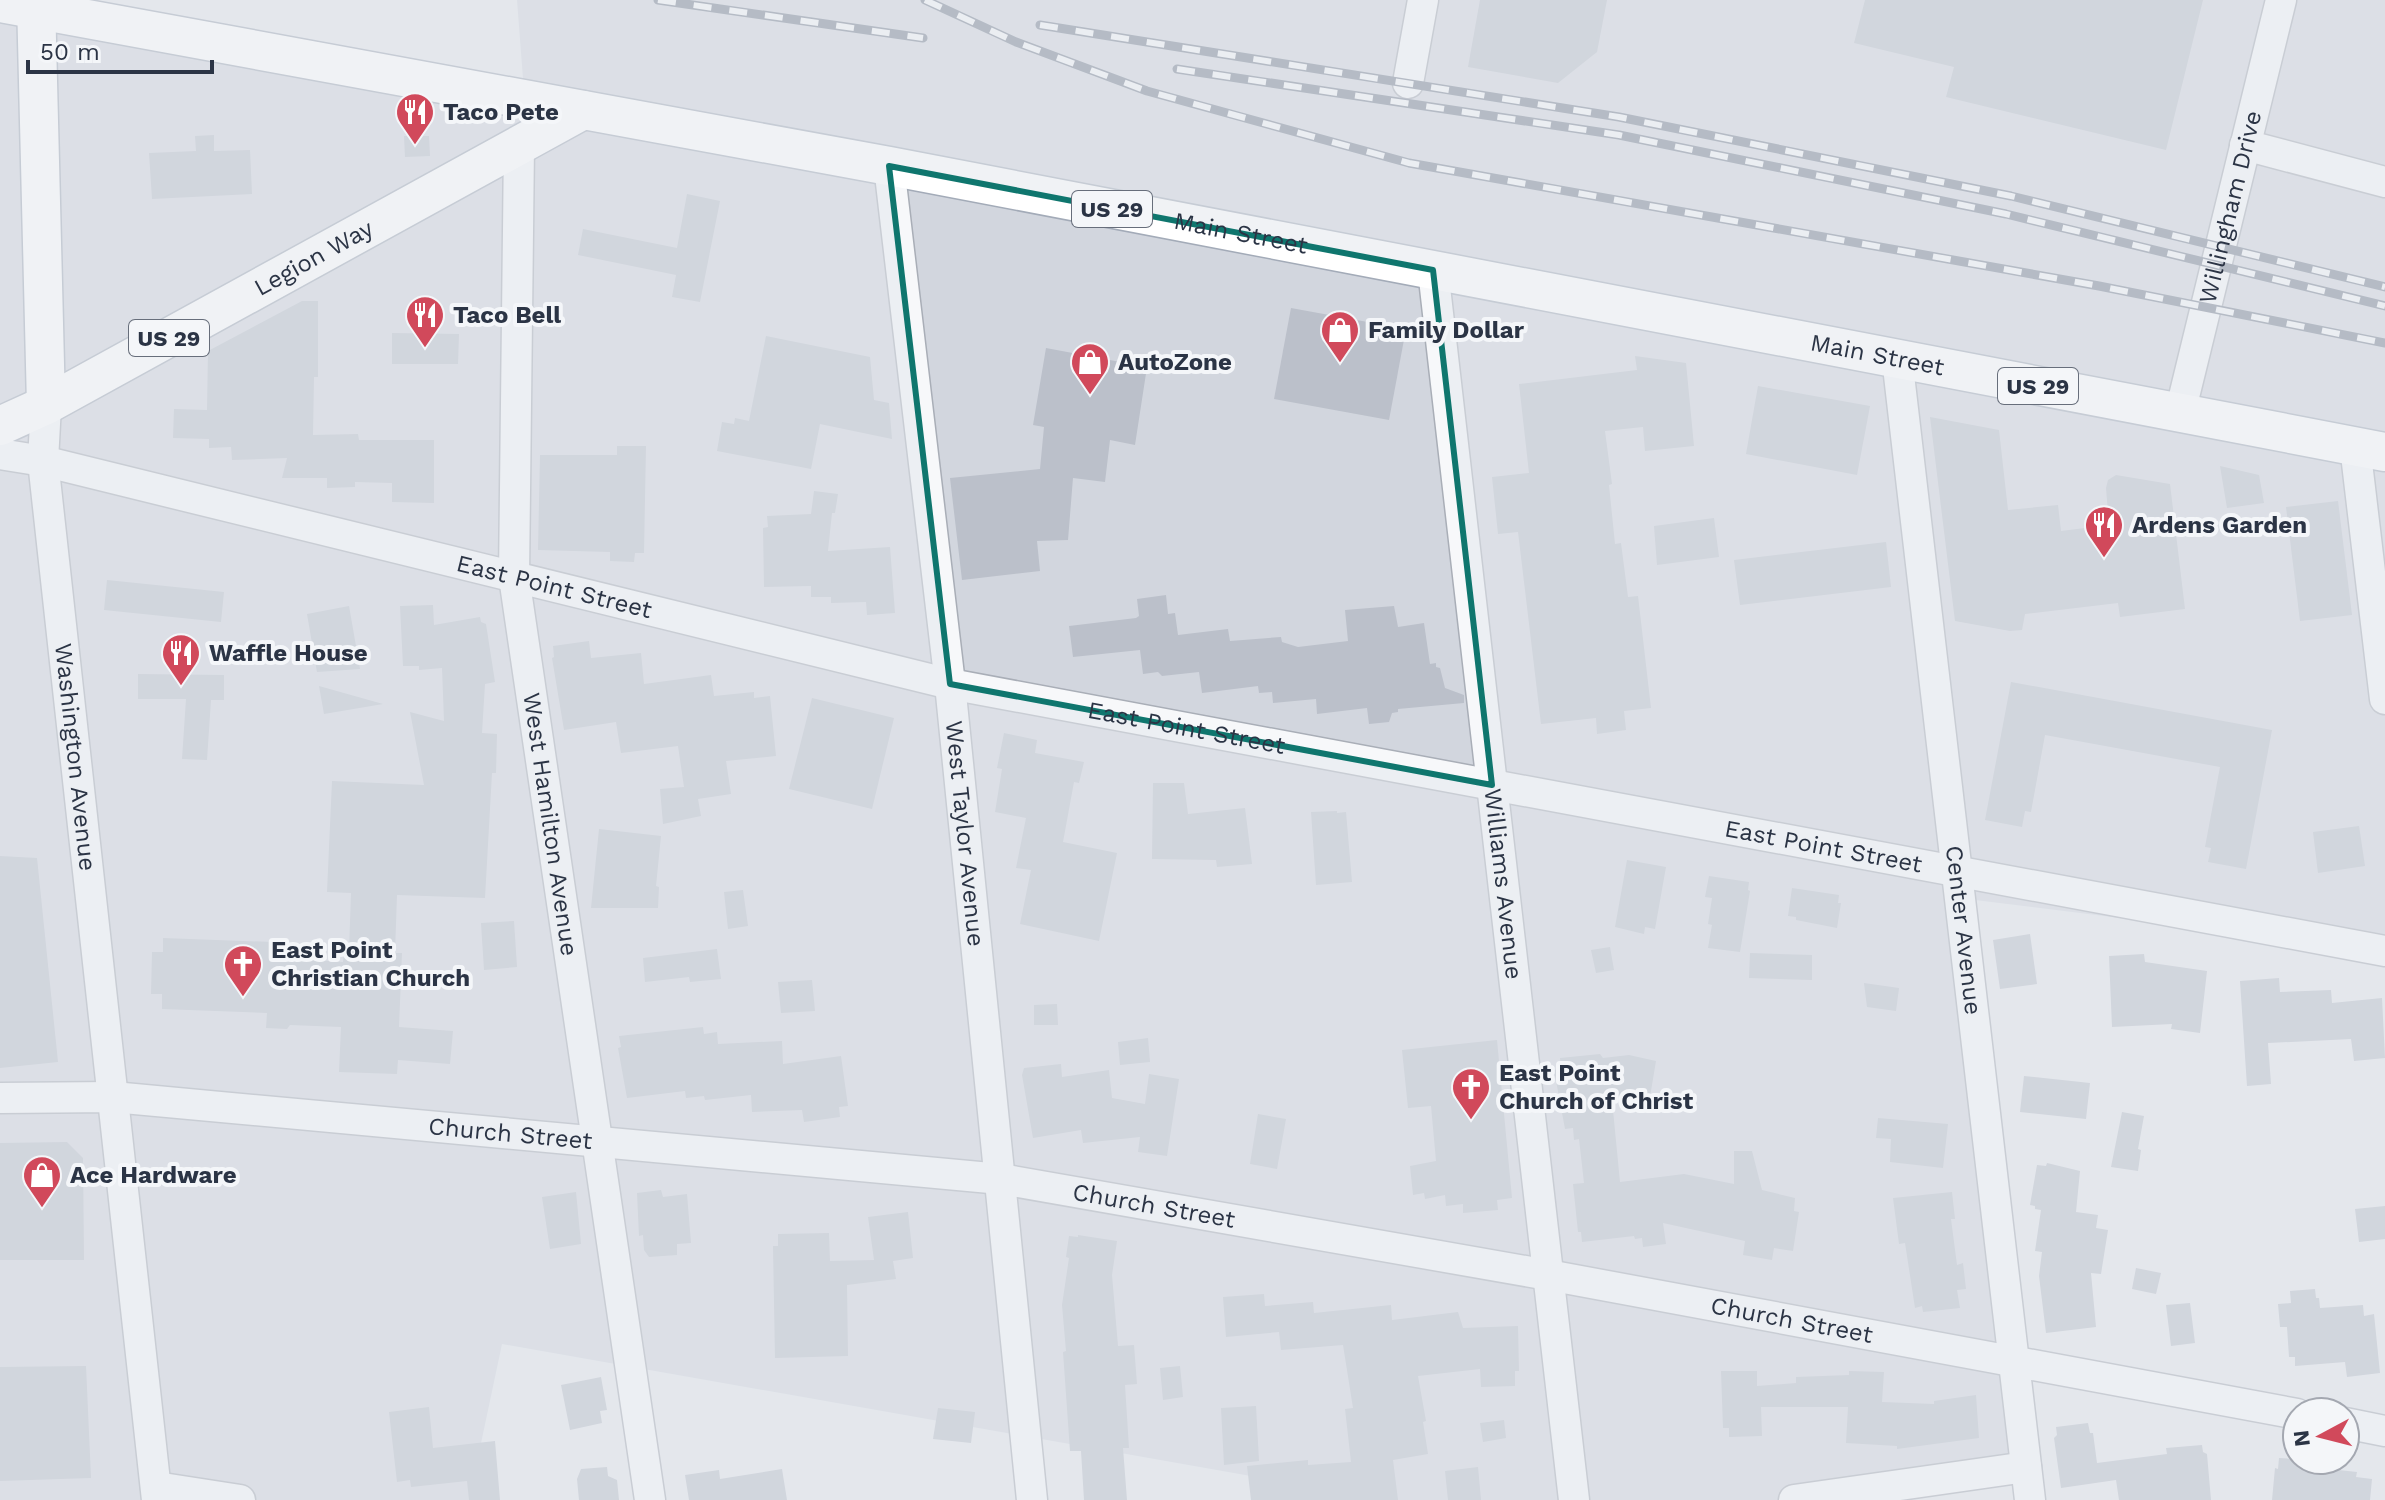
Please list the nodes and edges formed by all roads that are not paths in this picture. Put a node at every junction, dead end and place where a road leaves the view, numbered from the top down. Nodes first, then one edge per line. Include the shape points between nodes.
1 (1423, 0) edge
2 (2281, 0) edge
3 (24, 4) edge
4 (1408, 83) dead end
5 (583, 110) junction
6 (519, 145) junction
7 (2245, 145) junction
8 (889, 166) junction
9 (2385, 182) edge
10 (1433, 270) junction
11 (1897, 358) junction
12 (46, 405) junction
13 (2180, 413) junction
14 (0, 426) edge
15 (2370, 449) edge
16 (0, 454) edge
17 (43, 461) junction
18 (514, 577) junction
19 (950, 684) junction
20 (2385, 699) edge
21 (1492, 785) junction
22 (1955, 871) junction
23 (2385, 951) edge
24 (113, 1097) junction
25 (0, 1098) edge
26 (596, 1142) junction
27 (1001, 1179) junction
28 (1548, 1275) junction
29 (2013, 1361) junction
30 (2281, 1411) edge
31 (2361, 1426) edge
32 (2385, 1431) edge
33 (2026, 1467) junction
34 (156, 1494) edge
35 (240, 1500) edge
36 (650, 1500) edge
37 (1032, 1500) edge
38 (1574, 1500) edge
39 (1794, 1500) edge
40 (2030, 1500) edge

1 - 4 street
2 - 7 street, Willingham Drive
3 - 5 main road, Main Street / US 29
3 - 12 main road, Washington Avenue
5 - 6 main road, Legion Way / US 29
5 - 8 main road, Main Street / US 29
6 - 12 main road, Legion Way / US 29
6 - 18 street, West Hamilton Avenue
7 - 9 street
7 - 13 street, Willingham Drive
8 - 10 main road, Main Street / US 29
8 - 19 street, West Taylor Avenue
10 - 11 main road, Main Street / US 29
10 - 21 street, Williams Avenue
11 - 13 main road, Main Street / US 29
11 - 22 street, Center Avenue
12 - 14 main road, US 29
12 - 17 street, Washington Avenue
13 - 15 main road, Main Street / US 29
15 - 20 street
16 - 17 street, East Point Street
17 - 18 street, East Point Street
17 - 24 street, Washington Avenue
18 - 19 street, East Point Street
18 - 26 street, West Hamilton Avenue
19 - 21 street, East Point Street
19 - 27 street, West Taylor Avenue
21 - 22 street, East Point Street
21 - 28 street, Williams Avenue
22 - 23 street, East Point Street
22 - 29 street, Center Avenue
24 - 25 street, Church Street
24 - 26 street, Church Street
24 - 34 street, Washington Avenue
26 - 27 street, Church Street
26 - 36 street, West Hamilton Avenue
27 - 28 street, Church Street
27 - 37 street, West Taylor Avenue
28 - 29 street, Church Street
28 - 38 street, Williams Avenue
29 - 30 street, Church Street
29 - 33 street, Center Avenue
31 - 32 street
33 - 39 street
33 - 40 street, Center Avenue
34 - 35 street

